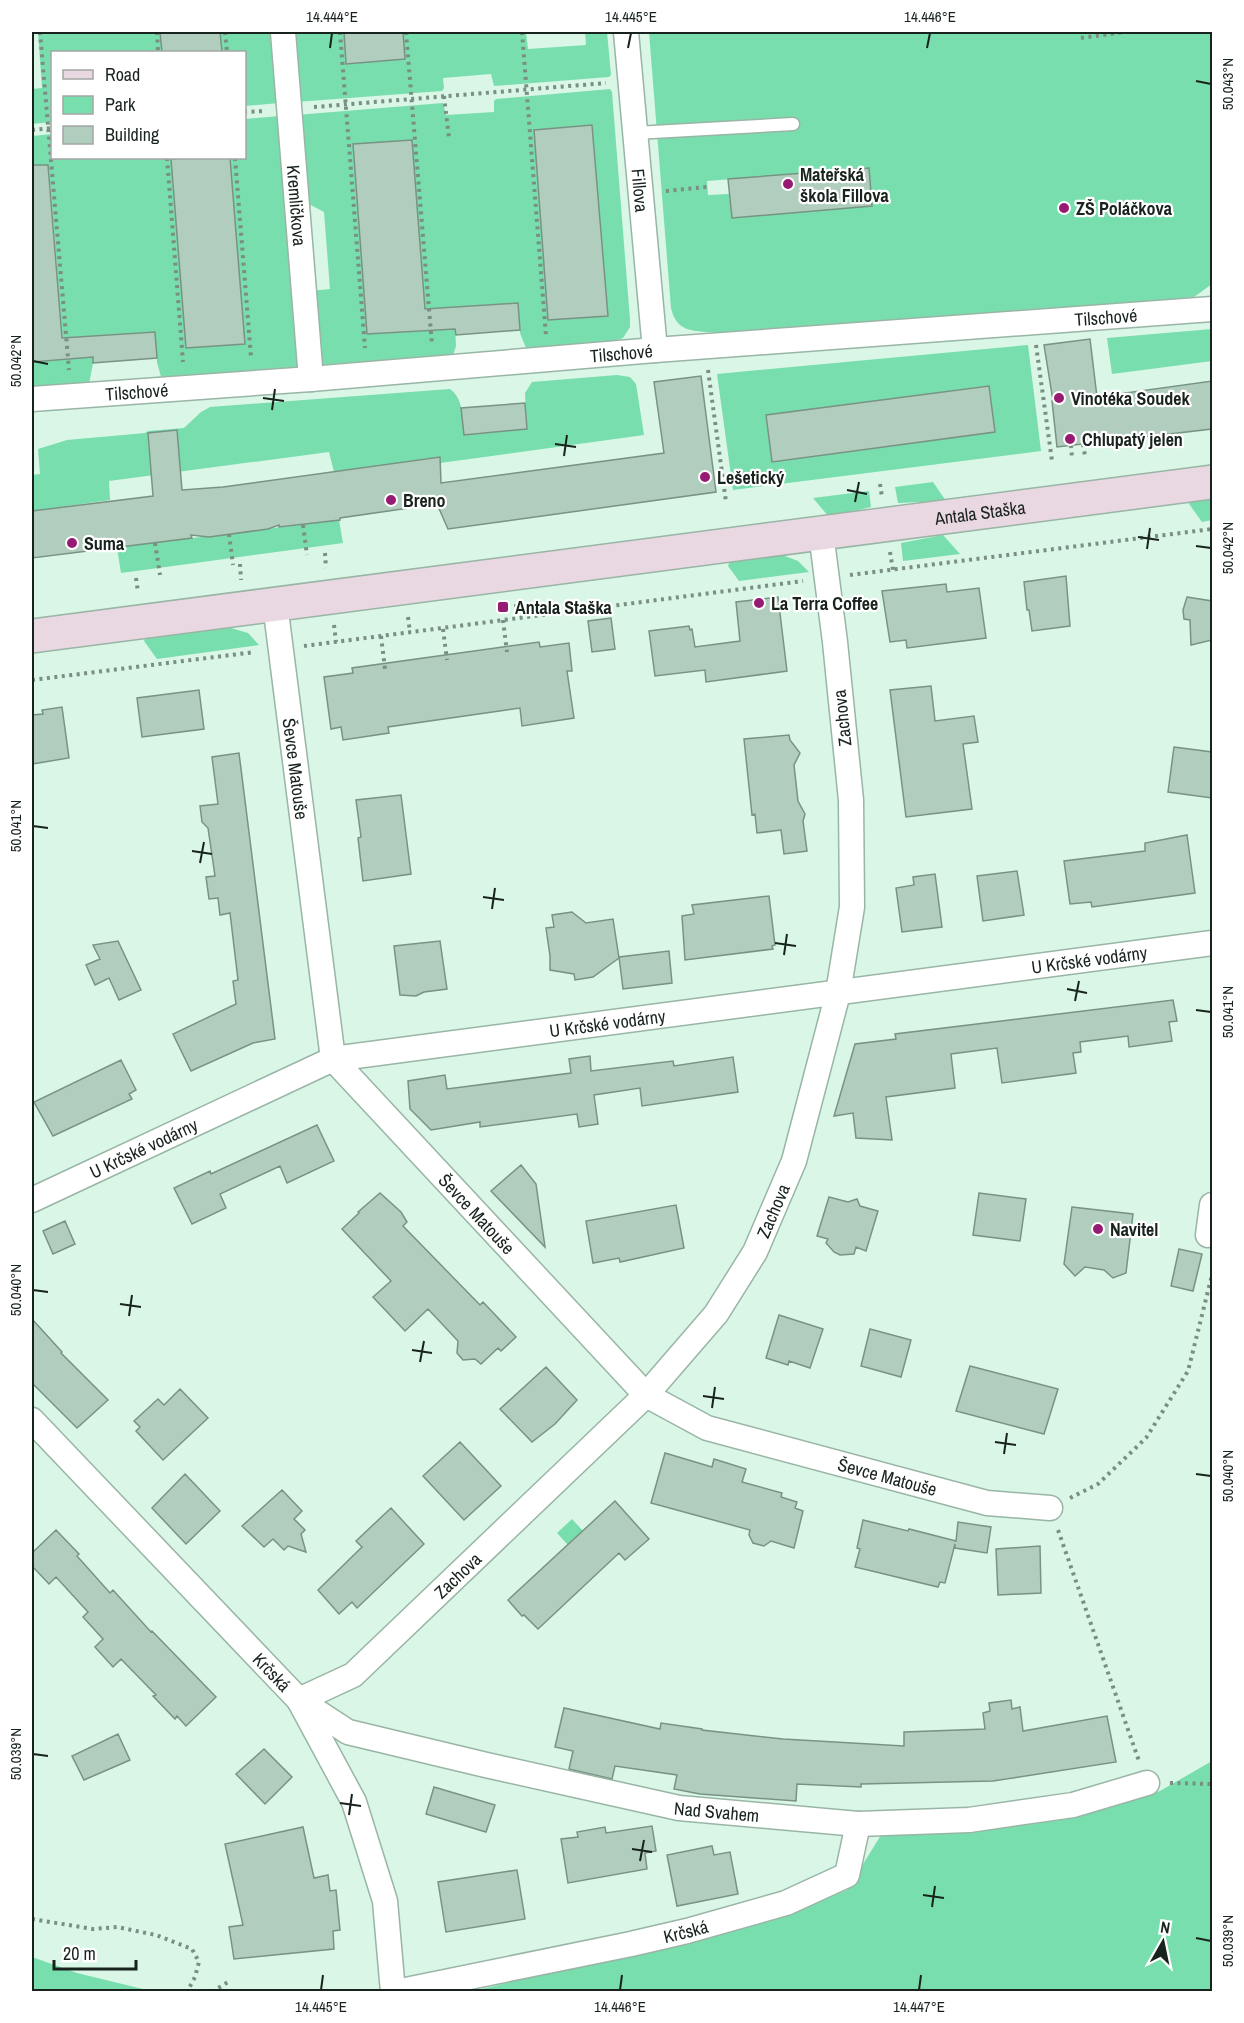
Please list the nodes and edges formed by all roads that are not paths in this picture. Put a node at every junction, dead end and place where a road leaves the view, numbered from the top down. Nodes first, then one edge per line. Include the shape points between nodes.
1 (283, 32) edge
2 (626, 32) edge
3 (794, 124) dead end
4 (635, 133) junction
5 (1212, 309) edge
6 (655, 350) junction
7 (311, 380) junction
8 (32, 399) edge
9 (1212, 482) edge
10 (821, 533) junction
11 (275, 604) junction
12 (32, 636) edge
13 (1212, 943) edge
14 (838, 993) junction
15 (333, 1059) junction
16 (32, 1200) edge
17 (1212, 1205) edge
18 (1208, 1234) dead end
19 (646, 1395) junction
20 (32, 1420) edge
21 (1050, 1508) road end
22 (299, 1700) junction
23 (1147, 1783) road end
24 (858, 1824) junction
25 (395, 1992) edge

1 - 7 street, Kremličkova
2 - 4 street, Fillova
3 - 4 lane
4 - 6 street, Fillova
5 - 6 street, Tilschové
6 - 7 street, Tilschové
7 - 8 street, Tilschové
9 - 10 street, Antala Staška
10 - 11 street, Antala Staška
10 - 14 street, Zachova via 851,800 852,908
11 - 12 street, Antala Staška
11 - 15 street, Ševce Matouše
13 - 14 street, U Krčské vodárny
14 - 15 street, U Krčské vodárny
14 - 19 street, Zachova via 794,1161 755,1252 716,1314
15 - 16 street, U Krčské vodárny
15 - 19 street, Ševce Matouše
17 - 18 street
19 - 21 street, Ševce Matouše via 707,1428 987,1503
19 - 22 street, Zachova via 353,1675
20 - 22 street, Krčská
22 - 24 street, Nad Svahem via 348,1732 679,1809
22 - 25 street, Krčská via 354,1802 385,1901
23 - 24 street, Nad Svahem via 1073,1805 992,1817
24 - 25 street, Krčská via 847,1875 786,1903 631,1944

